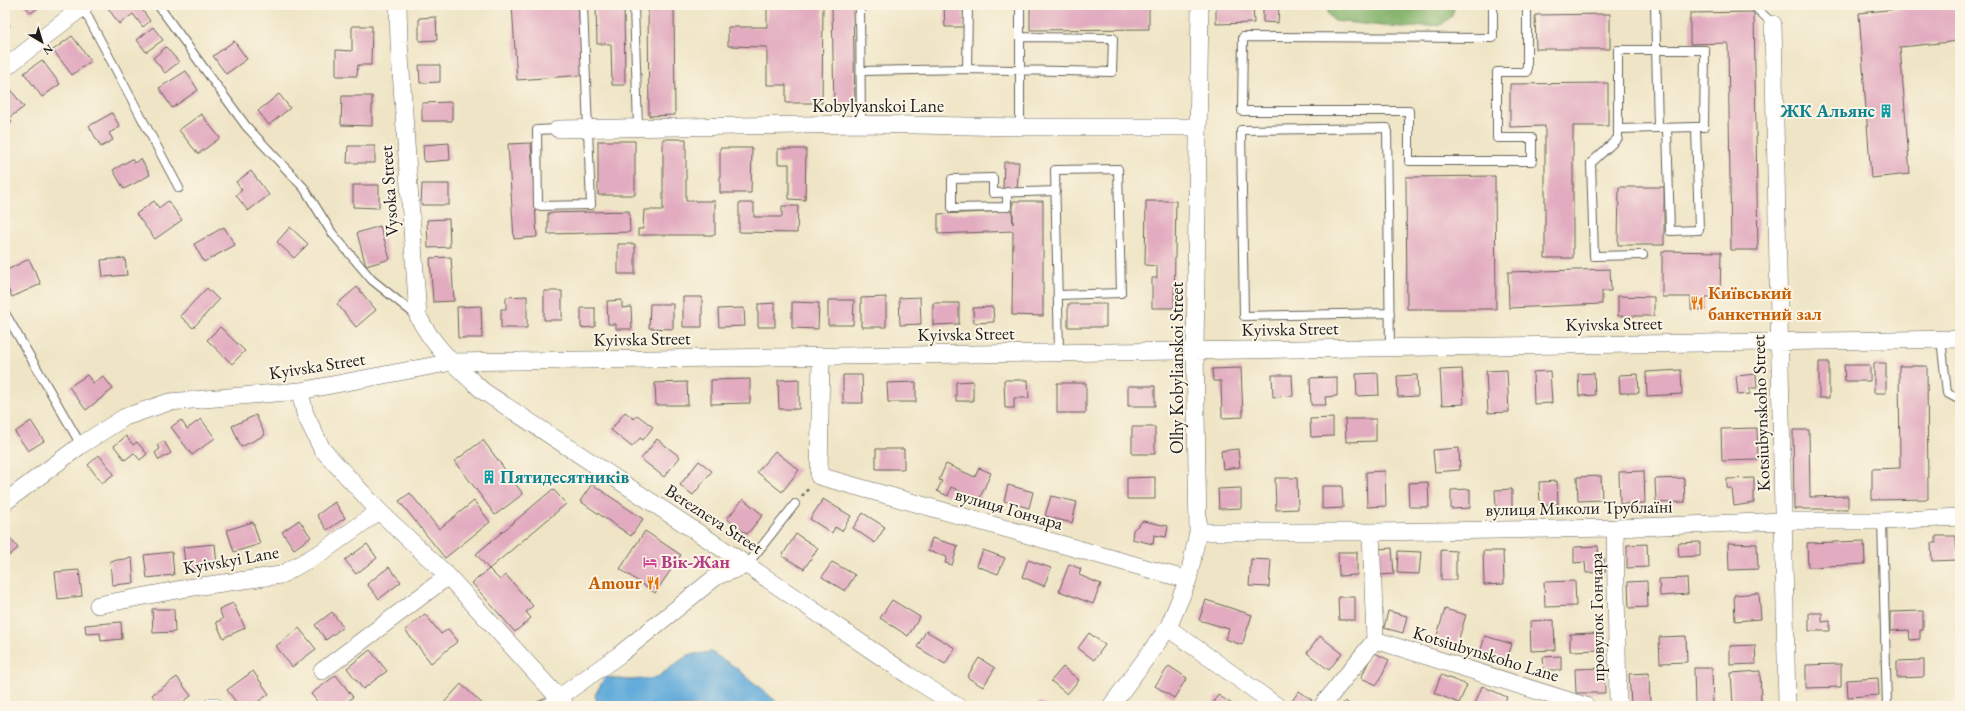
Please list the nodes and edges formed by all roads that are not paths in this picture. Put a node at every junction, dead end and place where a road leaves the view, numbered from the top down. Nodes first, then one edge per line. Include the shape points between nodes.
1 (83, 5) edge
2 (158, 5) edge
3 (398, 5) edge
4 (583, 5) edge
5 (860, 5) edge
6 (968, 5) edge
7 (1020, 5) edge
8 (1200, 5) edge
9 (1493, 5) edge
10 (1527, 5) edge
11 (1655, 5) edge
12 (634, 7) dead end
13 (1757, 7) edge
14 (1773, 24) joint
15 (1020, 36) junction
16 (1656, 50) junction
17 (5, 68) edge
18 (967, 70) junction
19 (1020, 70) junction
20 (861, 71) junction
21 (861, 124) junction
22 (638, 127) junction
23 (1020, 127) junction
24 (1198, 127) junction
25 (1696, 127) junction
26 (589, 128) junction
27 (1658, 128) junction
28 (1667, 128) junction
29 (558, 129) joint
30 (1618, 129) junction
31 (179, 188) dead end
32 (1056, 191) junction
33 (1007, 192) junction
34 (1643, 255) dead end
35 (1058, 295) junction
36 (5, 313) edge
37 (1390, 313) junction
38 (418, 316) junction
39 (1941, 339) junction
40 (1960, 339) edge
41 (1778, 342) junction
42 (1390, 347) junction
43 (1195, 350) junction
44 (1060, 352) junction
45 (821, 356) junction
46 (452, 362) junction
47 (300, 391) junction
48 (1960, 400) edge
49 (81, 445) junction
50 (6, 500) edge
51 (795, 504) road end
52 (379, 510) junction
53 (1960, 518) edge
54 (1784, 521) junction
55 (1882, 521) junction
56 (1615, 528) junction
57 (1198, 532) junction
58 (1371, 532) junction
59 (747, 565) junction
60 (448, 576) junction
61 (1188, 580) junction
62 (98, 604) dead end
63 (1168, 628) junction
64 (1375, 640) junction
65 (322, 671) dead end
66 (562, 702) edge
67 (539, 706) edge
68 (957, 706) edge
69 (1111, 706) edge
70 (1276, 706) edge
71 (1322, 706) edge
72 (1586, 706) edge
73 (1618, 706) edge
74 (1787, 706) edge
75 (1887, 706) edge

1 - 17 street
1 - 31 lane
2 - 38 lane via 246,126 304,188 337,238 372,280
3 - 38 street, Vysoka Street
4 - 26 lane
5 - 20 lane
6 - 18 lane
7 - 15 lane
8 - 24 street, Olhy Kobylianskoi Street
9 - 10 lane via 1493,38 1243,37 1242,111 1409,111 1409,161 1532,161 1532,138 1497,138 1497,72 1527,72
11 - 16 lane
12 - 22 lane
13 - 14 lane
14 - 41 street, Kotsiubynskoho Street
15 - 19 lane
15 - 19 lane via 1113,38 1112,72
16 - 25 lane via 1705,50 1704,127
16 - 27 lane
16 - 30 lane via 1618,50
18 - 19 lane
18 - 20 lane
19 - 23 lane
20 - 21 lane
21 - 22 street, Kobylyanskoi Lane
21 - 23 street, Kobylyanskoi Lane
22 - 26 street, Kobylyanskoi Lane
23 - 24 street, Kobylyanskoi Lane
24 - 43 street, Olhy Kobylianskoi Street
25 - 28 lane
25 - 28 lane via 1699,230 1670,231
26 - 29 street, Kobylyanskoi Lane
26 - 29 lane via 591,205 538,206 537,130
27 - 28 lane
27 - 30 lane
30 - 34 lane via 1618,138 1591,163 1594,256
32 - 33 lane
32 - 35 lane
32 - 35 lane via 1055,170 1118,169 1121,293
33 - 33 lane via 993,193 993,178 952,179 952,208 1007,207
35 - 44 lane
36 - 49 lane
37 - 37 lane via 1387,128 1241,130 1244,316
37 - 42 lane
38 - 46 street, Vysoka Street via 426,333
39 - 40 street, Kyivska Street
39 - 41 street, Kyivska Street
39 - 48 lane via 1946,393
41 - 42 street, Kyivska Street
41 - 54 street, Kotsiubynskoho Street
42 - 43 street, Kyivska Street
43 - 44 street, Kyivska Street
43 - 57 street, Olhy Kobylianskoi Street
44 - 45 street, Kyivska Street
45 - 46 street, Kyivska Street
45 - 61 street, вулиця Гончара via 819,476
46 - 47 street, Kyivska Street
46 - 59 street, Berezneva Street via 483,391
47 - 49 street, Kyivska Street via 169,402 126,417
47 - 52 street via 305,414 322,449
49 - 50 street, Kyivska Street
51 - 59 lane
52 - 60 street
52 - 62 street, Kyivskyi Lane via 325,550 281,575
53 - 55 street, вулиця Миколи Трублаїні
54 - 55 street, вулиця Миколи Трублаїні
54 - 56 street, вулиця Миколи Трублаїні
54 - 74 street, Kotsiubynskoho Street
55 - 75 lane
56 - 58 street, вулиця Миколи Трублаїні
56 - 73 street, провулок Гончара
57 - 58 street, вулиця Миколи Трублаїні
57 - 61 street, Olhy Kobylianskoi Street
58 - 64 street
59 - 66 street via 717,576
59 - 68 street, Berezneva Street
60 - 65 street
60 - 66 street
61 - 63 street, Olhy Kobylianskoi Street
63 - 69 street, Olhy Kobylianskoi Street
63 - 70 street
64 - 71 street
64 - 72 street, Kotsiubynskoho Lane
66 - 67 lane

